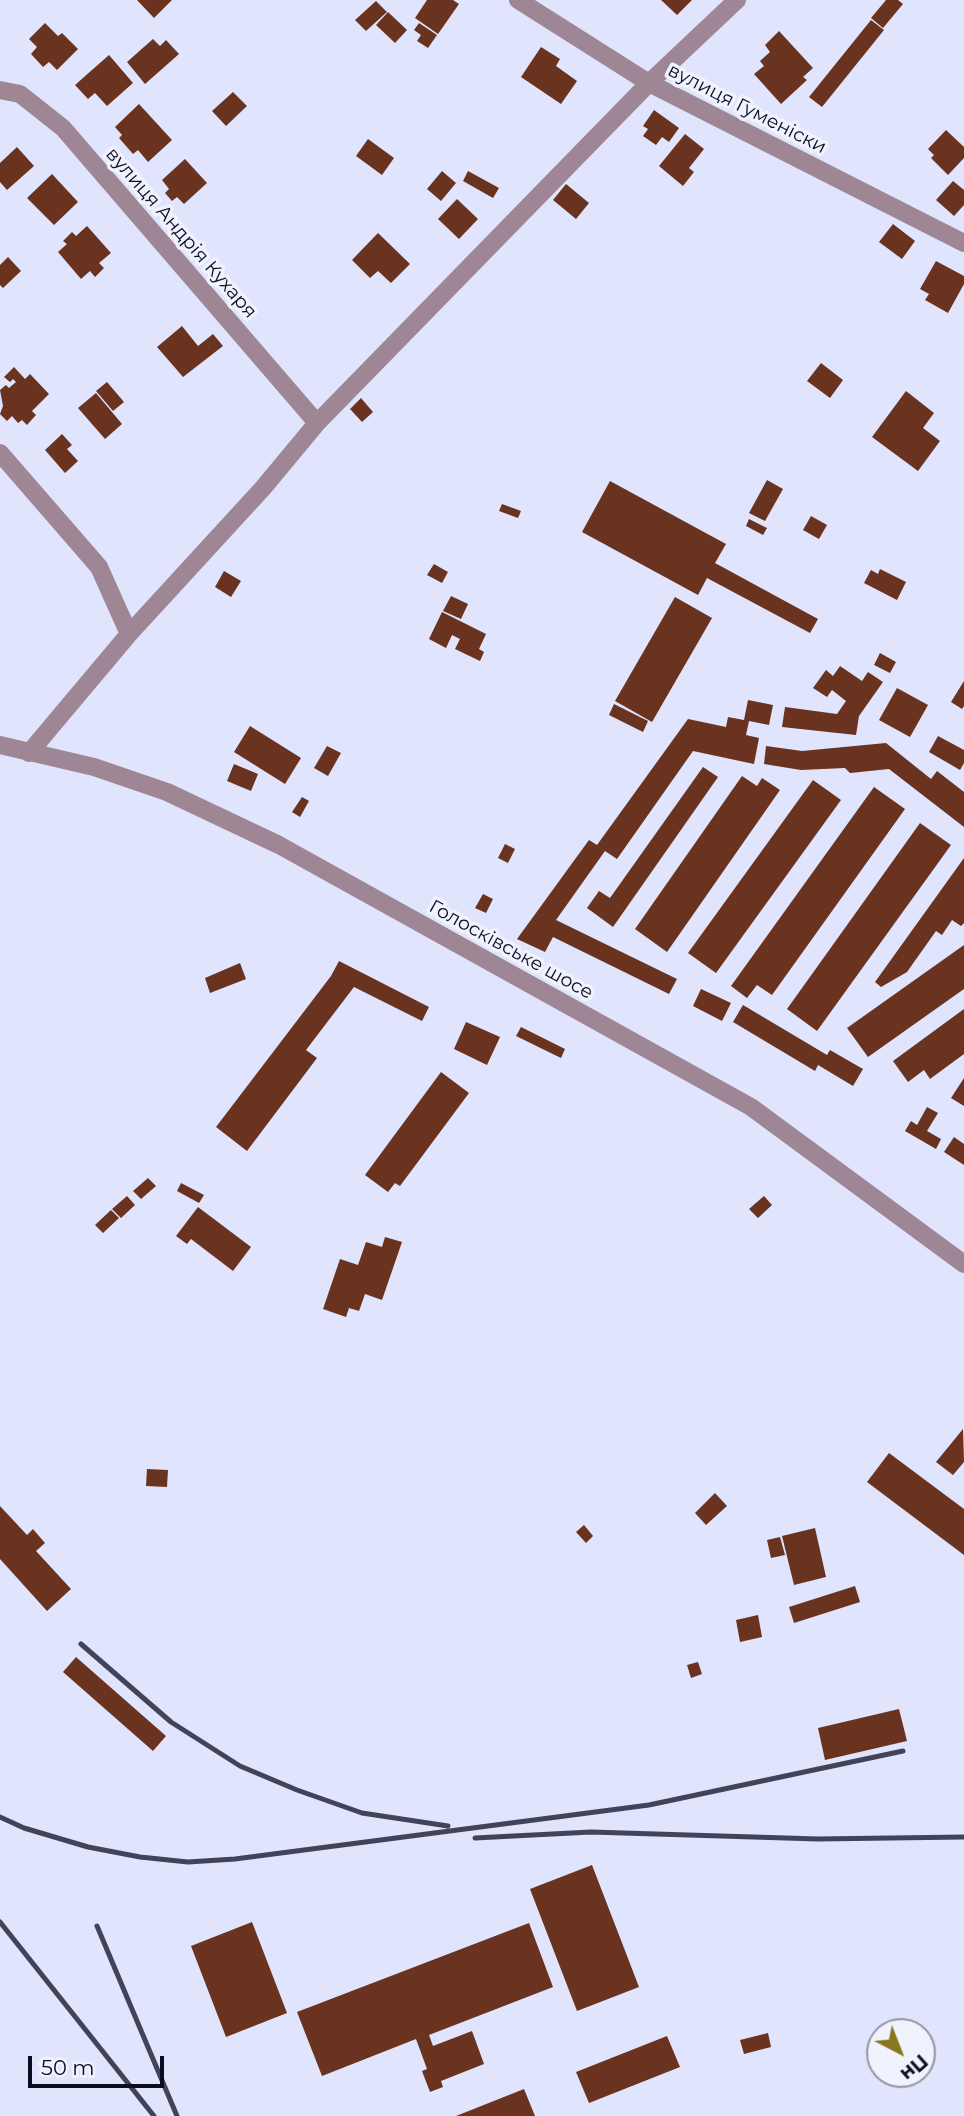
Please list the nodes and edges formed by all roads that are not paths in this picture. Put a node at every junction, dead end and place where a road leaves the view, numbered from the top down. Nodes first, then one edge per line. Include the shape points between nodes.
1 (518, 0) edge
2 (737, 0) edge
3 (649, 83) junction
4 (0, 90) edge
5 (964, 243) edge
6 (317, 423) junction
7 (0, 453) edge
8 (129, 634) junction
9 (0, 745) edge
10 (29, 753) junction
11 (964, 1264) edge

1 - 3 street, вулиця Гуменіски
2 - 3 street
3 - 5 street, вулиця Гуменіски
3 - 6 street
4 - 6 street, вулиця Андрія Кухаря via 20,94 63,128
6 - 8 street
7 - 8 street via 99,567
8 - 10 street
9 - 10 street, Голосківське шосе
10 - 11 street, Голосківське шосе via 94,767 167,792 279,845 751,1107

